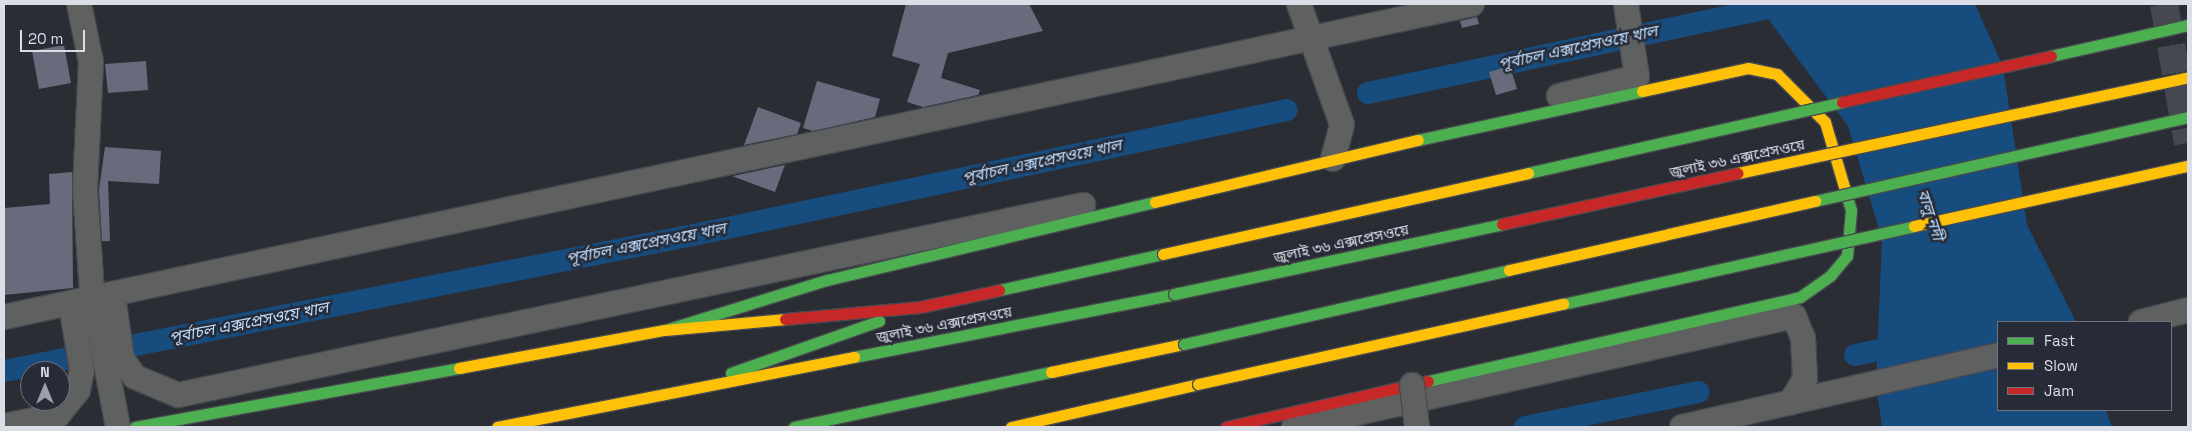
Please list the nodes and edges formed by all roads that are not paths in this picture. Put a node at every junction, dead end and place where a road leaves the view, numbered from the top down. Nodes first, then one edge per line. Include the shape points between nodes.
1 (79, 4) edge
2 (1299, 4) edge
3 (1472, 4) edge
4 (1626, 4) edge
5 (2188, 25) edge
6 (1310, 39) junction
7 (2188, 77) edge
8 (2188, 117) edge
9 (1336, 153) junction
10 (2188, 166) edge
11 (100, 300) junction
12 (71, 304) junction
13 (920, 307) junction
14 (2188, 310) edge
15 (4, 317) edge
16 (2148, 321) edge
17 (666, 330) junction
18 (1997, 355) edge
19 (680, 391) junction
20 (1413, 393) junction
21 (1795, 402) junction
22 (4, 426) edge
23 (118, 427) edge
24 (135, 427) edge
25 (497, 427) edge
26 (794, 427) edge
27 (1011, 427) edge
28 (1226, 427) edge
29 (1294, 427) edge
30 (1416, 427) edge
31 (1682, 427) edge

1 - 11 street via 91,62 85,189
2 - 6 street
3 - 6 street
4 - 9 street via 1638,62 1637,78
5 - 13 main road, bridge
6 - 9 street via 1340,113
6 - 11 street
7 - 19 main road, জুলাই ৩৬ এক্সপ্রেসওয়ে, bridge via 1174,294
8 - 26 main road, bridge via 1184,344
9 - 11 street via 178,395 135,377 122,359
9 - 17 main road via 827,280
9 - 20 main road via 1748,68 1777,74 1825,122 1851,210 1851,233 1847,256 1830,276 1800,297
10 - 27 main road, bridge
11 - 12 street
11 - 23 street
12 - 15 street
12 - 22 street via 82,370 78,390 58,415
13 - 17 main road
13 - 19 main road
14 - 16 street
17 - 24 main road
18 - 21 street
19 - 25 main road, জুলাই ৩৬ এক্সপ্রেসওয়ে
20 - 21 street via 1794,316 1803,338 1805,379
20 - 28 main road
20 - 29 street
20 - 30 street, bridge
21 - 31 street

